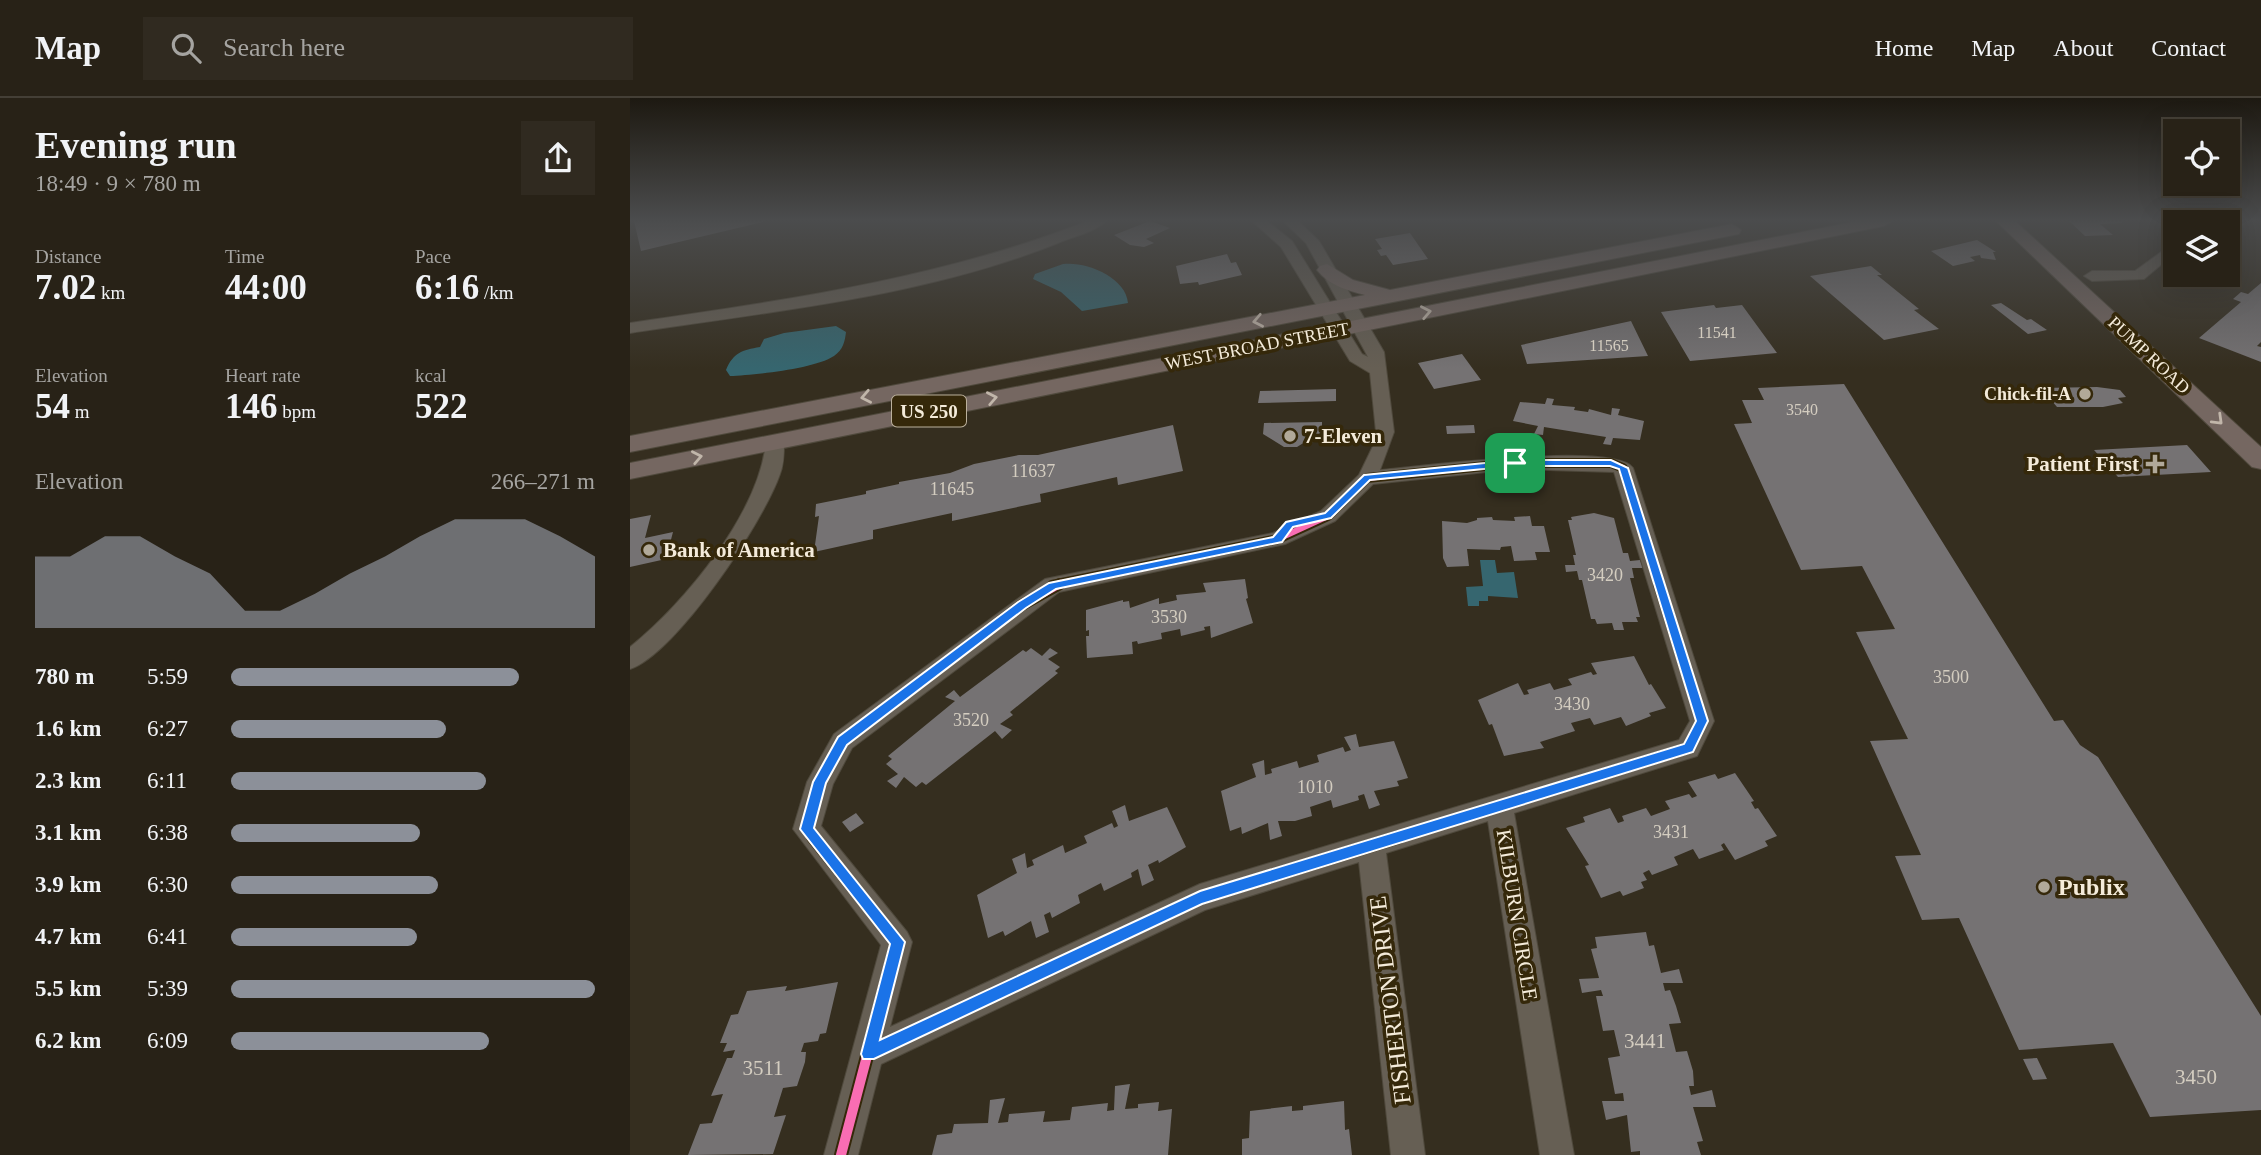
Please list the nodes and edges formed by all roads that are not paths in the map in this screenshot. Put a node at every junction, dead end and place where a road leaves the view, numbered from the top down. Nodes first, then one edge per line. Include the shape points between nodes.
1 (959, 270) edge
2 (1307, 270) edge
3 (1327, 270) joint
4 (1522, 270) edge
5 (1635, 270) edge
6 (2058, 270) edge
7 (2086, 270) edge
8 (2146, 270) edge
9 (2092, 276) junction
10 (1393, 295) junction
11 (1335, 306) junction
12 (1348, 327) junction
13 (630, 328) edge
14 (2261, 434) edge
15 (775, 442) junction
16 (630, 444) edge
17 (2261, 461) edge
18 (630, 471) edge
19 (1367, 478) junction
20 (630, 660) edge
21 (1499, 806) junction
22 (1371, 845) junction
23 (869, 1054) junction
24 (841, 1155) edge
25 (1408, 1155) edge
26 (1557, 1155) edge

1 - 13 street
2 - 11 street
3 - 10 main road via 1346,284
3 - 11 street
4 - 10 main road, WEST BROAD STREET / US 250
12 -> 5 main road, WEST BROAD STREET / US 250
6 -> 17 main road, PUMP ROAD
7 - 9 main road, PUMP ROAD
8 - 9 street via 2139,276
9 - 14 main road, PUMP ROAD
10 - 11 main road, WEST BROAD STREET / US 250
11 - 12 street
11 -> 16 main road, WEST BROAD STREET / US 250
15 -> 12 main road, WEST BROAD STREET / US 250
12 - 19 street via 1356,357 1378,371 1385,432
18 -> 15 main road, WEST BROAD STREET / US 250
15 - 20 street via 772,472 746,522 682,608 646,649
19 - 21 street, KILBURN CIRCLE via 1515,463 1611,463 1623,468 1702,721 1688,748
19 - 23 street via 1328,516 1290,524 1278,539 1053,586 843,741 820,782 807,829 897,942
21 - 22 street
21 - 26 street, KILBURN CIRCLE
22 - 23 street via 1200,898
22 - 25 street, FISHERTON DRIVE
23 - 24 street

